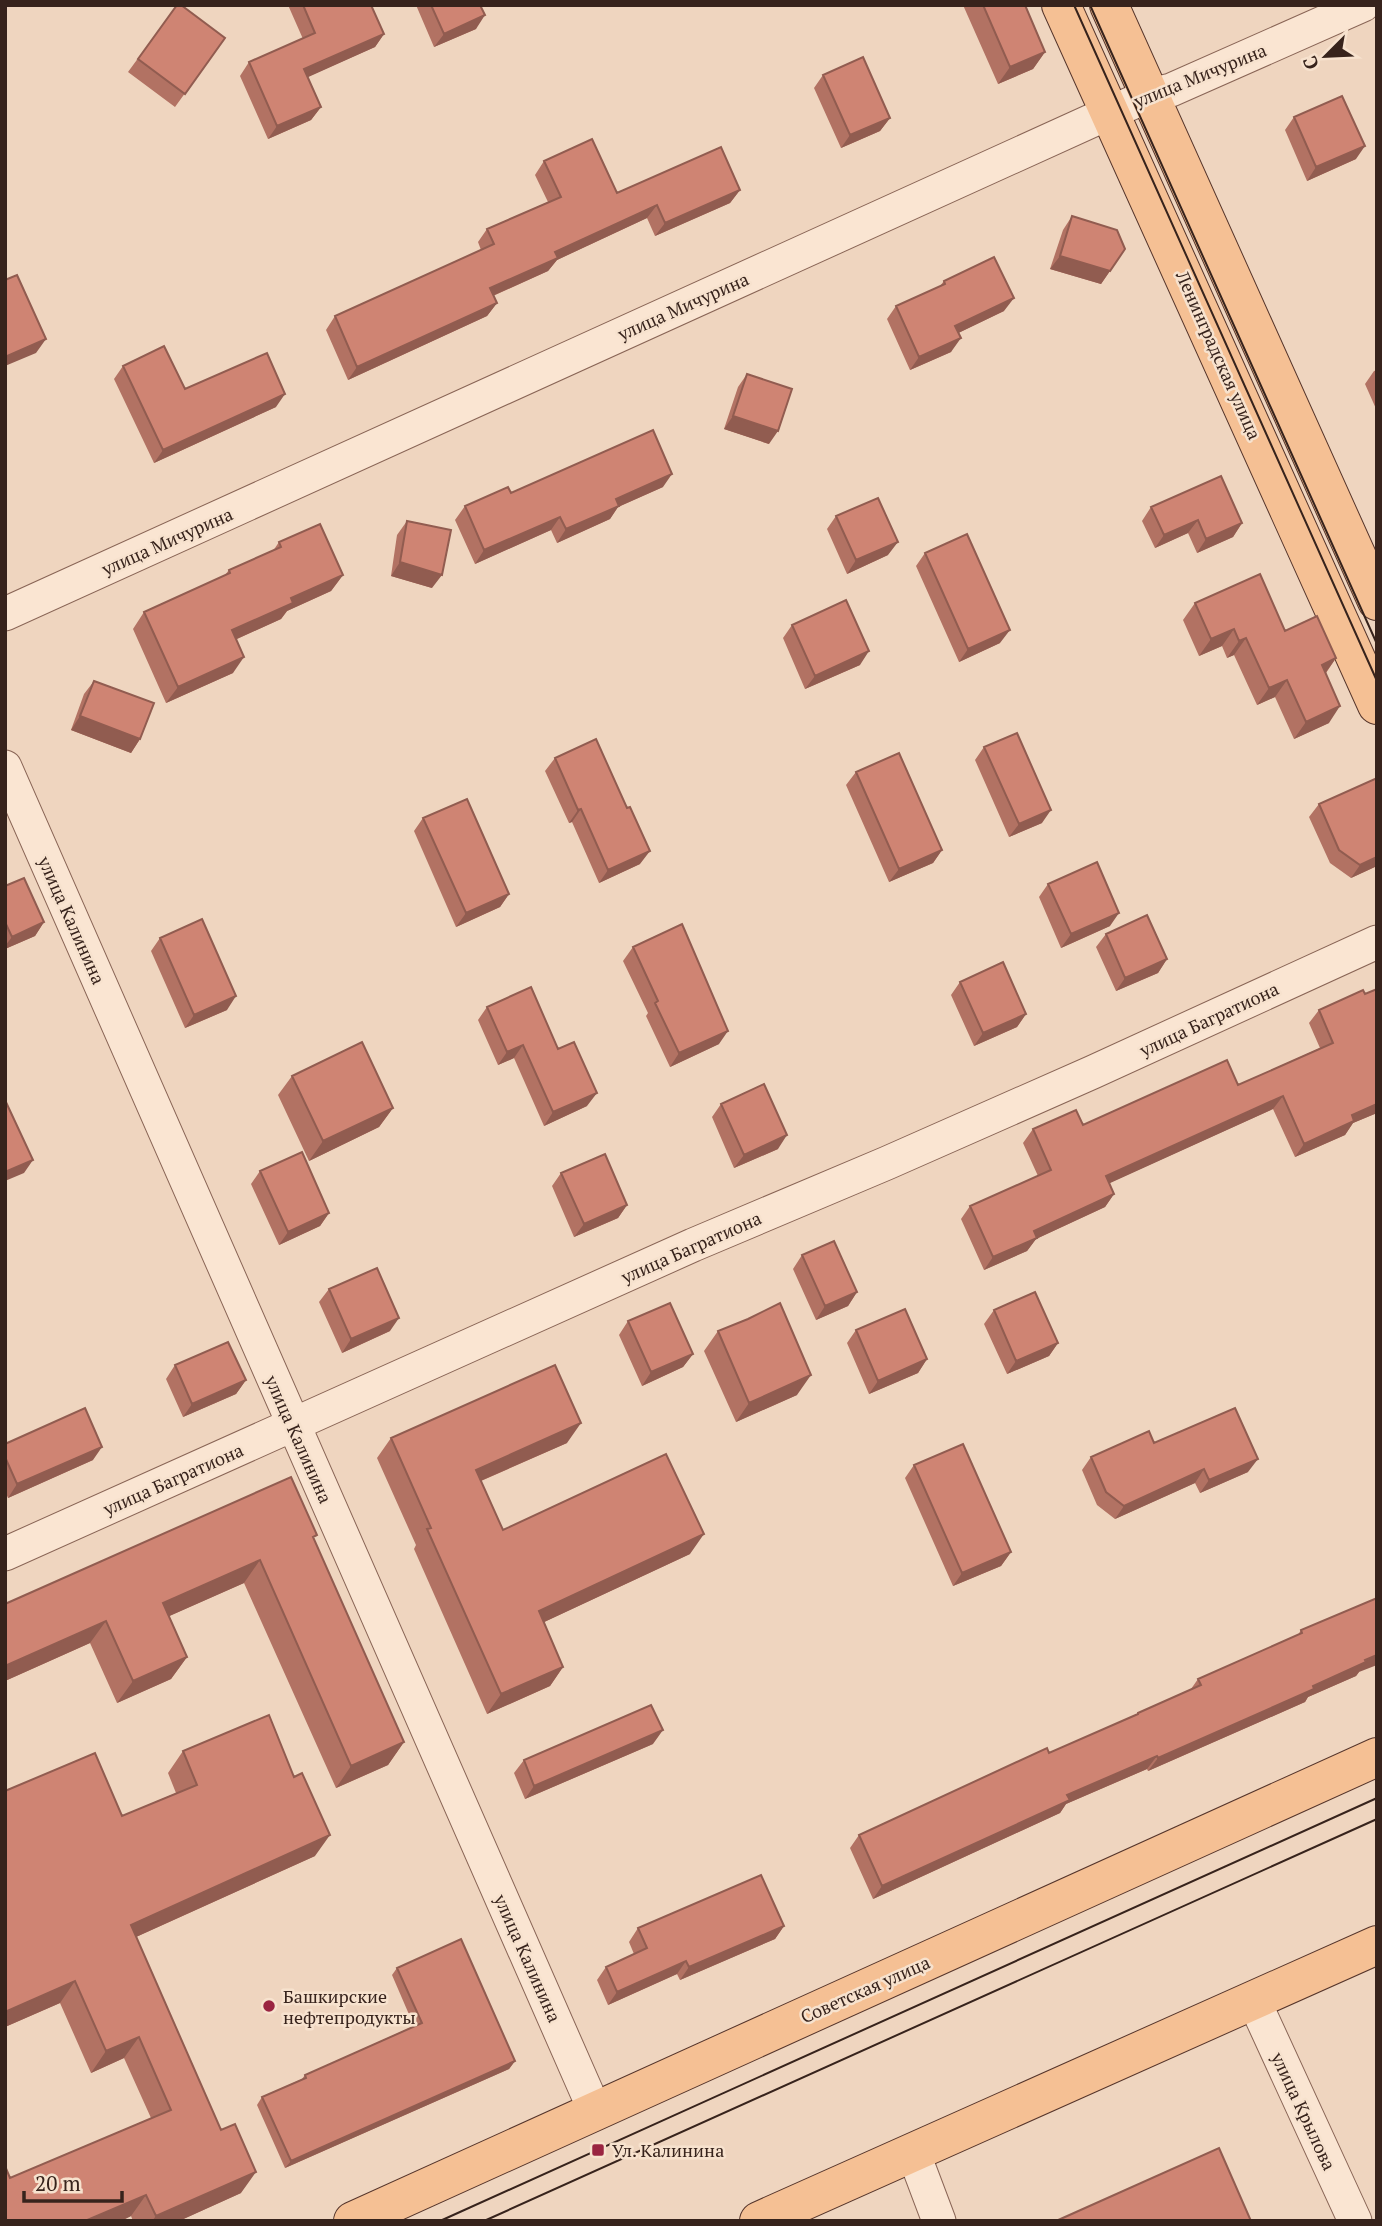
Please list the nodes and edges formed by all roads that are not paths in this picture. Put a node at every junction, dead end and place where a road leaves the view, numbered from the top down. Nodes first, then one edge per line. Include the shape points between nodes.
1 (1061, 5) edge
2 (1110, 5) edge
3 (1363, 5) edge
4 (1150, 95) junction
5 (1109, 113) junction
6 (1377, 601) edge
7 (5, 614) edge
8 (1377, 705) edge
9 (5, 767) edge
10 (1377, 942) edge
11 (293, 1426) junction
12 (5, 1554) edge
13 (1377, 1758) edge
14 (1377, 1945) edge
15 (1254, 2001) junction
16 (595, 2110) junction
17 (913, 2152) junction
18 (353, 2221) edge
19 (759, 2221) edge
20 (939, 2221) edge
21 (1354, 2221) edge

1 - 5 main road, Ленинградская улица
2 - 4 main road
3 - 4 street, улица Мичурина via 1171,90
4 - 5 street, улица Мичурина
4 - 6 main road
5 - 7 street, улица Мичурина
5 - 8 main road, Ленинградская улица
9 - 11 street, улица Калинина
10 - 11 street, улица Багратиона
11 - 12 street, улица Багратиона
11 - 16 street, улица Калинина
13 - 16 main road, Советская улица
14 - 15 main road
15 - 17 main road
15 - 21 street, улица Крылова
16 - 18 main road, Советская улица
17 - 19 main road
17 - 20 street

